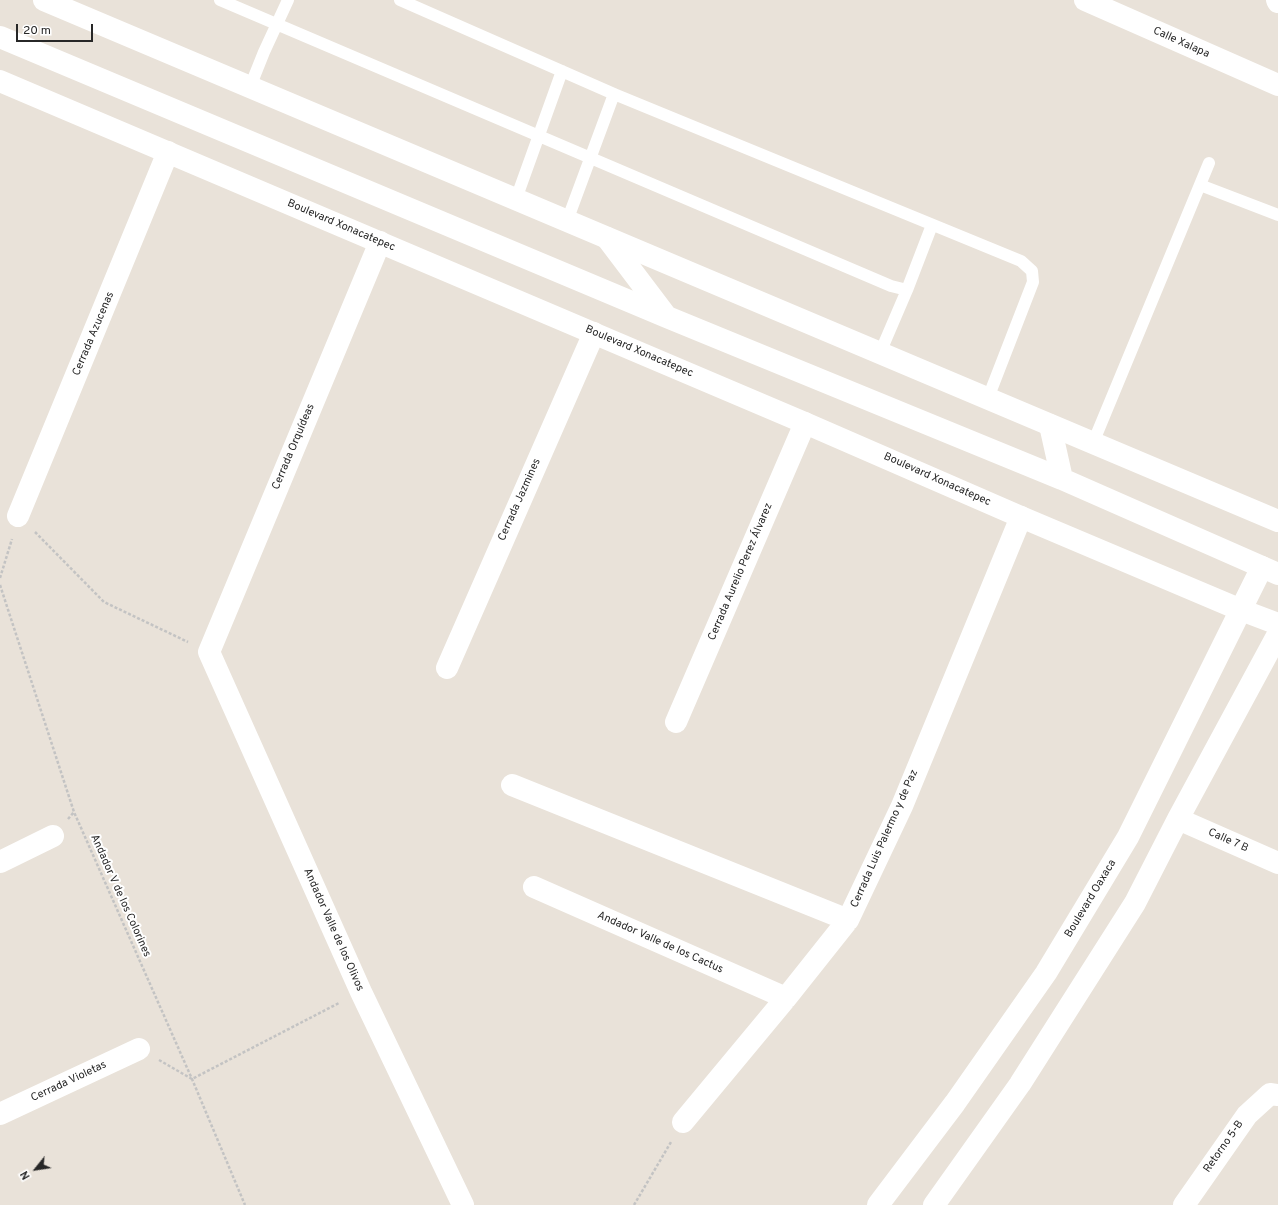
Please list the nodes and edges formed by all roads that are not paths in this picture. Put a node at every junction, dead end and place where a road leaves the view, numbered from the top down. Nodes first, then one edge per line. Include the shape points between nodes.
1 (44, 0) edge
2 (220, 0) edge
3 (288, 0) edge
4 (400, 0) edge
5 (1085, 0) edge
6 (1108, 6) edge
7 (277, 25) junction
8 (0, 37) edge
9 (562, 71) junction
10 (0, 81) edge
11 (1278, 85) edge
12 (250, 87) junction
13 (614, 94) junction
14 (540, 135) junction
15 (168, 152) junction
16 (591, 157) junction
17 (1209, 163) dead end
18 (1200, 186) junction
19 (516, 199) junction
20 (1278, 215) edge
21 (567, 221) junction
22 (932, 225) junction
23 (607, 238) junction
24 (380, 242) junction
25 (907, 290) junction
26 (667, 317) junction
27 (594, 332) junction
28 (880, 353) junction
29 (988, 398) junction
30 (805, 423) junction
31 (1050, 425) junction
32 (1093, 443) junction
33 (1062, 479) junction
34 (18, 516) road end
35 (1021, 517) junction
36 (1278, 521) edge
37 (1270, 571) edge
38 (1241, 610) junction
39 (1278, 624) edge
40 (1278, 634) edge
41 (209, 652) joint
42 (447, 668) dead end
43 (676, 722) dead end
44 (512, 785) dead end
45 (1178, 819) junction
46 (53, 836) dead end
47 (0, 862) edge
48 (1278, 863) edge
49 (534, 887) dead end
50 (848, 920) junction
51 (786, 998) junction
52 (139, 1049) road end
53 (1274, 1095) edge
54 (0, 1114) edge
55 (683, 1122) road end
56 (463, 1205) edge
57 (878, 1205) edge
58 (934, 1205) edge
59 (1184, 1205) edge

1 - 12 street
2 - 7 lane
3 - 7 lane
4 - 9 lane
5 - 6 street, Calle Xalapa
6 - 11 street, Calle Xalapa
7 - 12 lane
7 - 14 lane
8 - 26 street
9 - 13 lane
9 - 14 lane
10 - 15 street, Boulevard Xonacatepec
12 - 19 street
13 - 16 lane
13 - 22 lane
14 - 16 lane
14 - 19 lane
15 - 24 street, Boulevard Xonacatepec
15 - 34 street, Cerrada Azucenas
16 - 21 lane
16 - 25 lane via 884,283
17 - 18 lane
18 - 20 lane
18 - 32 lane
19 - 21 street
21 - 23 street
22 - 25 lane
22 - 29 lane via 1021,261 1032,271 1033,282
23 - 26 street
23 - 28 street
24 - 27 street, Boulevard Xonacatepec
24 - 41 street, Cerrada Orquídeas
25 - 28 lane
26 - 33 street
27 - 30 street, Boulevard Xonacatepec
27 - 42 street, Cerrada Jazmines
28 - 29 street
29 - 31 street
30 - 35 street, Boulevard Xonacatepec
30 - 43 street, Cerrada Aurelio Perez Álvarez
31 - 32 street
31 - 33 street
32 - 36 street
33 - 37 street
35 - 38 street, Boulevard Xonacatepec
35 - 50 street, Cerrada Luis Palermo y de Paz via 902,806
37 - 38 street, Boulevard Oaxaca
38 - 39 street, Boulevard Xonacatepec
38 - 57 street, Boulevard Oaxaca via 1128,837 1046,973 955,1103
40 - 45 street
41 - 56 street, Andador Valle de los Olivos via 361,992
44 - 50 street
45 - 48 street, Calle 7 B
45 - 58 street via 1135,903 1020,1084
46 - 47 street
49 - 51 street, Andador Valle de los Cactus
50 - 51 street, Cerrada Luis Palermo y de Paz
51 - 55 street, Cerrada Luis Palermo y de Paz
52 - 54 street, Cerrada Violetas
53 - 59 street, Retorno 5-B via 1247,1115

